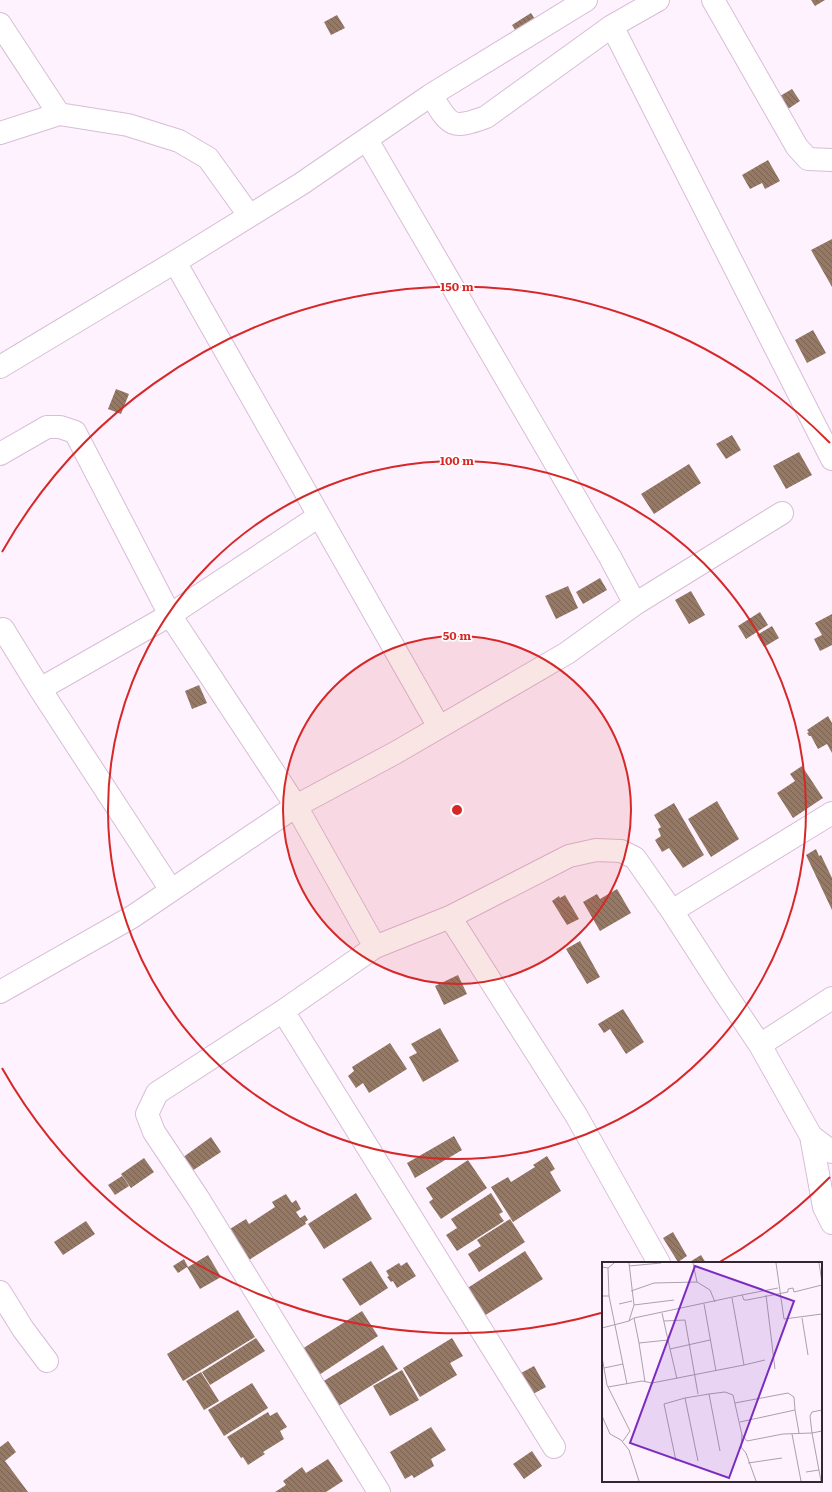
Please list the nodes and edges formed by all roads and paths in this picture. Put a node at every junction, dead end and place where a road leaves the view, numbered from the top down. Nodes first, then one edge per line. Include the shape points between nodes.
1 (586, 0) edge
2 (658, 0) edge
3 (713, 0) edge
4 (0, 24) edge
5 (612, 26) junction
6 (431, 95) junction
7 (59, 114) junction
8 (0, 133) edge
9 (367, 140) junction
10 (832, 160) edge
11 (249, 215) junction
12 (175, 262) junction
13 (0, 367) edge
14 (0, 454) edge
15 (832, 459) edge
16 (782, 513) dead end
17 (319, 516) junction
18 (635, 604) junction
19 (170, 615) junction
20 (1, 628) edge
21 (40, 689) junction
22 (439, 727) junction
23 (296, 806) junction
24 (832, 813) edge
25 (172, 890) junction
26 (672, 911) junction
27 (450, 917) junction
28 (375, 947) junction
29 (0, 992) edge
30 (832, 998) edge
31 (284, 1010) junction
32 (760, 1045) junction
33 (811, 1136) junction
34 (832, 1152) edge
35 (832, 1223) edge
36 (658, 1262) edge
37 (0, 1292) edge
38 (47, 1361) dead end
39 (554, 1447) dead end
40 (379, 1492) edge

1 - 6 street
2 - 5 street
3 - 10 street via 797,147 808,159
4 - 7 street
5 - 6 street via 486,117 468,124 456,124 444,116
5 - 15 street
6 - 9 street
7 - 8 street
7 - 11 street via 128,125 179,141 208,158
9 - 11 street
9 - 18 street
11 - 12 street
12 - 13 street
12 - 17 street
14 - 19 street via 47,427 60,427 75,432
16 - 18 street
17 - 19 street
17 - 22 street
18 - 22 street via 567,653
19 - 21 street
19 - 23 street
20 - 21 street
21 - 25 street
22 - 23 street
23 - 25 street
23 - 28 street
24 - 26 street
25 - 29 street via 132,917
26 - 27 street via 635,858 620,851 596,850 569,856
26 - 32 street
27 - 28 street
27 - 36 street via 576,1115
28 - 31 street
30 - 32 street
31 - 39 street
31 - 40 street via 157,1093 147,1114 154,1132 202,1204
32 - 33 street
33 - 34 street
33 - 35 street via 824,1207
37 - 38 street

